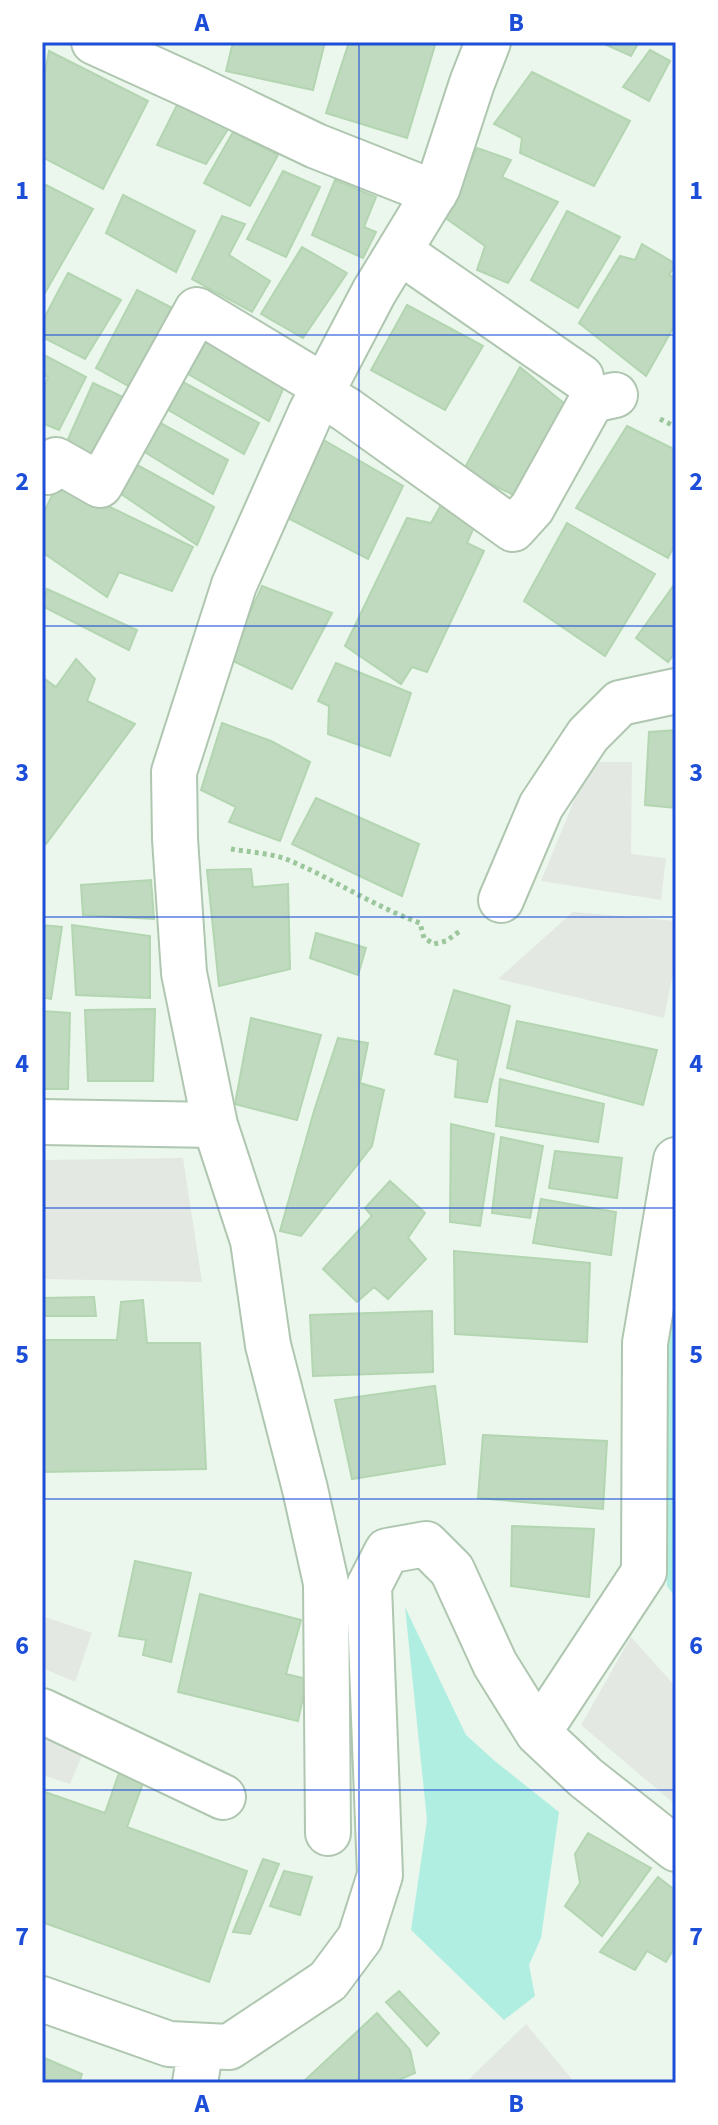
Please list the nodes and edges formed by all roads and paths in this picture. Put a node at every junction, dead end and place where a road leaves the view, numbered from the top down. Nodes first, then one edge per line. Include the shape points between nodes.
1 (94, 42) edge
2 (488, 42) edge
3 (435, 193) junction
4 (399, 251) junction
5 (323, 390) junction
6 (42, 470) edge
7 (676, 691) edge
8 (175, 839) junction
9 (501, 900) joint
10 (42, 1122) edge
11 (215, 1125) junction
12 (676, 1160) edge
13 (42, 1711) edge
14 (538, 1733) junction
15 (223, 1797) dead end
16 (328, 1833) dead end
17 (676, 1849) edge
18 (335, 1901) dead end
19 (360, 1938) junction
20 (42, 1999) edge
21 (198, 2064) edge

1 - 3 street via 316,146
2 - 3 street
3 - 4 street
4 - 5 street
4 - 5 street via 598,386 592,400 532,508 513,529
5 - 6 street via 197,310 100,485 56,460 47,472
5 - 8 street via 234,585 174,772
7 - 9 street via 620,703 588,735 541,806
8 - 9 path via 282,858 420,923 424,938 434,944 446,941
8 - 11 street via 184,973
10 - 11 street
11 - 16 street via 253,1241 268,1345 326,1583
12 - 14 street via 645,1343 644,1572
13 - 15 street
14 - 17 street
14 - 19 street via 495,1664 452,1570 426,1544 387,1551 369,1586 380,1875
18 - 19 street
19 - 21 street via 328,1981
20 - 21 street via 169,2044

